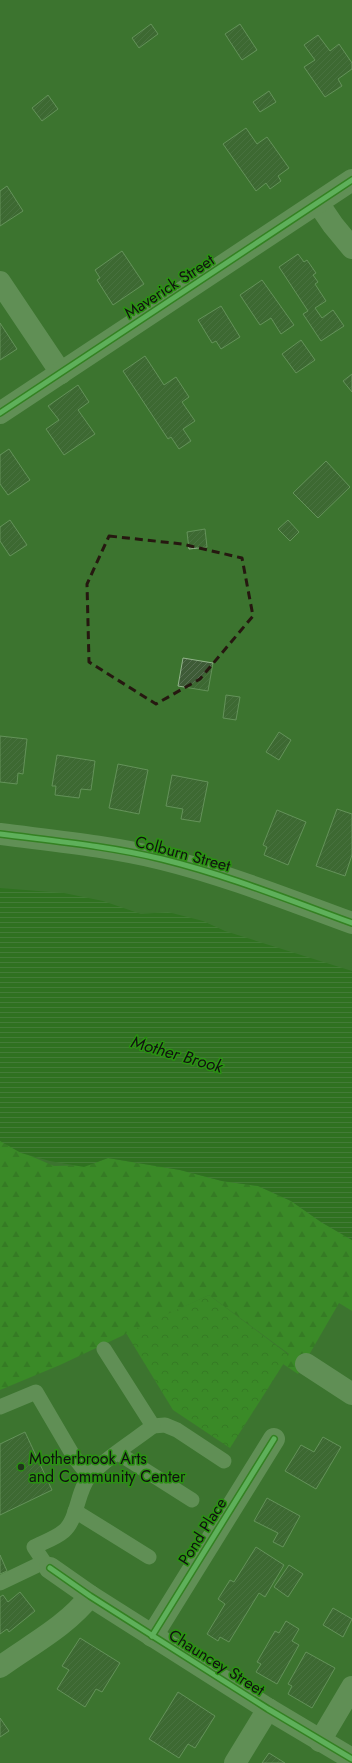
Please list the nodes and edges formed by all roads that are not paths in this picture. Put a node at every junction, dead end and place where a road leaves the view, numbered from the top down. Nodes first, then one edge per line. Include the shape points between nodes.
1 (352, 180) edge
2 (318, 203) junction
3 (352, 248) edge
4 (0, 282) edge
5 (61, 373) junction
6 (0, 413) edge
7 (0, 834) edge
8 (352, 923) edge
9 (104, 1349) dead end
10 (306, 1364) dead end
11 (352, 1394) edge
12 (0, 1407) edge
13 (153, 1426) junction
14 (274, 1439) dead end
15 (118, 1453) junction
16 (224, 1461) dead end
17 (89, 1476) junction
18 (192, 1500) dead end
19 (75, 1511) junction
20 (148, 1557) dead end
21 (47, 1565) junction
22 (0, 1583) edge
23 (90, 1596) junction
24 (152, 1636) junction
25 (0, 1667) edge
26 (352, 1687) edge
27 (268, 1709) junction
28 (320, 1741) junction
29 (352, 1759) edge
30 (235, 1763) edge

1 - 2 street, Maverick Street
2 - 3 street
2 - 5 street, Maverick Street
4 - 5 street
5 - 6 street, Maverick Street
7 - 8 street, Colburn Street via 112,849 162,859 239,882
9 - 13 lane
10 - 11 street
12 - 17 lane via 36,1392 74,1458
13 - 15 lane
13 - 16 lane via 165,1425 177,1430
14 - 24 street, Pond Place
15 - 17 lane
15 - 18 lane
17 - 19 lane
19 - 20 lane
19 - 21 lane via 65,1530 34,1546
21 - 22 lane
21 - 23 street, Chauncey Street
23 - 24 street, Chauncey Street
23 - 25 street via 66,1620
24 - 27 street, Chauncey Street
26 - 28 street
27 - 28 street, Chauncey Street
27 - 30 street
28 - 29 street, Chauncey Street

